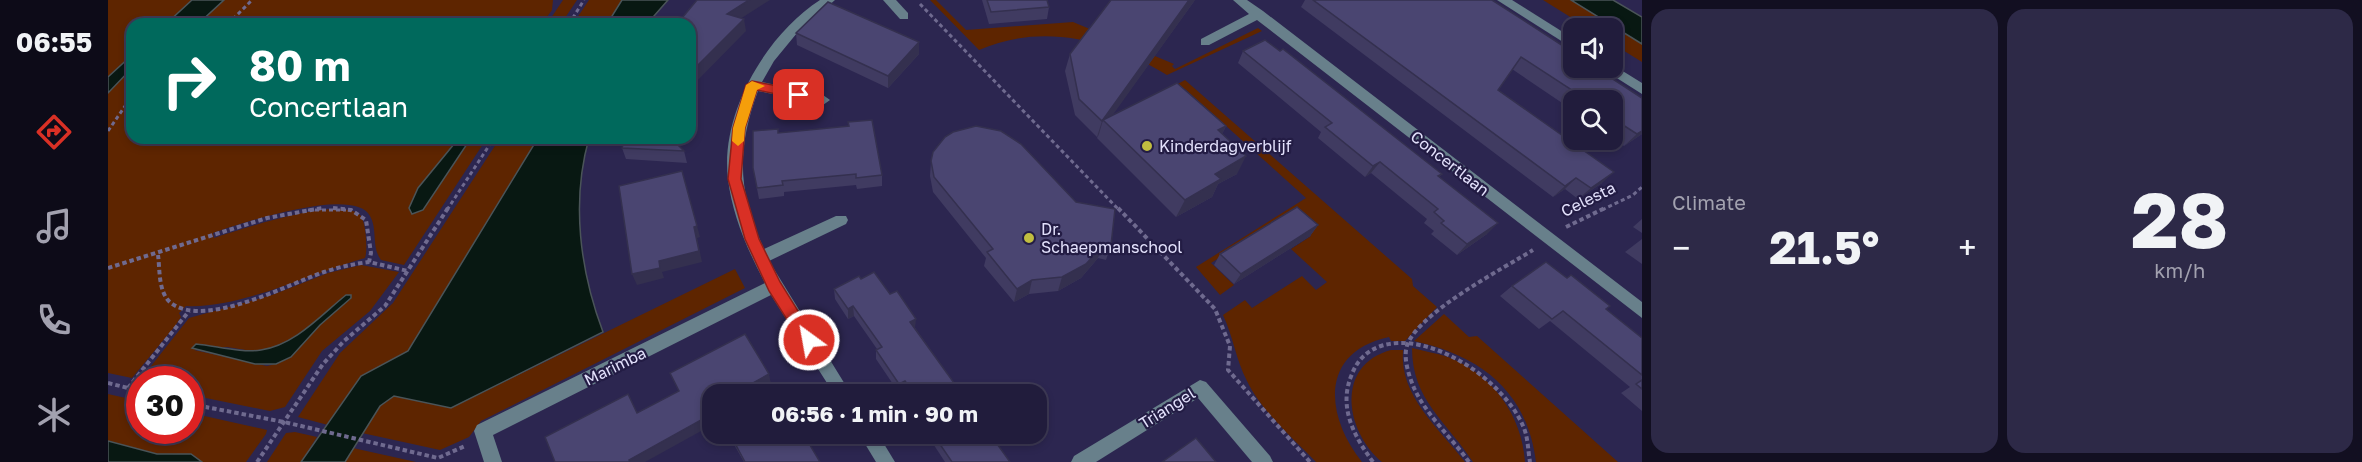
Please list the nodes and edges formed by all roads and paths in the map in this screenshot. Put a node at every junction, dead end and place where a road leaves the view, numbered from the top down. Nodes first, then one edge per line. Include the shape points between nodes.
1 (252, 0) edge
2 (584, 0) edge
3 (829, 0) edge
4 (889, 0) edge
5 (916, 0) edge
6 (1503, 0) edge
7 (1244, 1) edge
8 (1259, 14) junction
9 (904, 16) dead end
10 (234, 18) edge
11 (572, 18) edge
12 (1563, 38) edge
13 (1205, 42) dead end
14 (1623, 77) edge
15 (752, 85) junction
16 (1642, 89) edge
17 (823, 100) dead end
18 (126, 105) edge
19 (108, 131) edge
20 (491, 144) edge
21 (1642, 187) edge
22 (841, 220) dead end
23 (1548, 239) junction
24 (158, 255) junction
25 (761, 258) junction
26 (369, 262) junction
27 (108, 268) edge
28 (408, 271) junction
29 (774, 286) junction
30 (189, 311) junction
31 (1642, 311) edge
32 (1407, 344) junction
33 (145, 366) edge
34 (108, 383) edge
35 (837, 384) edge
36 (126, 388) edge
37 (204, 407) edge
38 (284, 422) junction
39 (484, 437) junction
40 (874, 444) edge
41 (257, 462) edge
42 (493, 462) edge
43 (886, 462) edge
44 (1080, 462) edge
45 (1264, 462) edge
46 (1310, 462) edge
47 (1373, 462) edge
48 (1469, 462) edge
49 (1530, 462) edge

1 - 10 path
2 - 11 path
3 - 15 street via 778,45
4 - 9 street
5 - 46 path via 1215,309 1230,346 1228,370
6 - 12 street
7 - 8 street, Concertlaan
8 - 13 street
8 - 23 street, Concertlaan
14 - 16 street
15 - 17 street
15 - 25 street via 739,128 735,179
18 - 19 path
20 - 28 path
21 - 23 path, Celesta
22 - 25 street
23 - 31 street, Concertlaan
23 - 32 path, Celesta via 1441,310
24 - 26 path via 269,218 345,207 366,220
24 - 27 path
24 - 30 path via 165,296 171,304
25 - 29 street
26 - 28 path
26 - 30 path via 343,265 245,301
28 - 38 path via 385,306 322,364
29 - 35 street
29 - 39 street, Marimba via 483,431
30 - 33 path
32 - 47 path via 1369,352 1347,377 1348,418
32 - 48 path via 1407,366 1414,389
32 - 49 path via 1456,357 1500,388 1518,412
34 - 36 path
37 - 38 path
38 - 39 path via 438,458
38 - 41 path
39 - 42 street
40 - 43 street
44 - 45 street, Triangel via 1200,388

